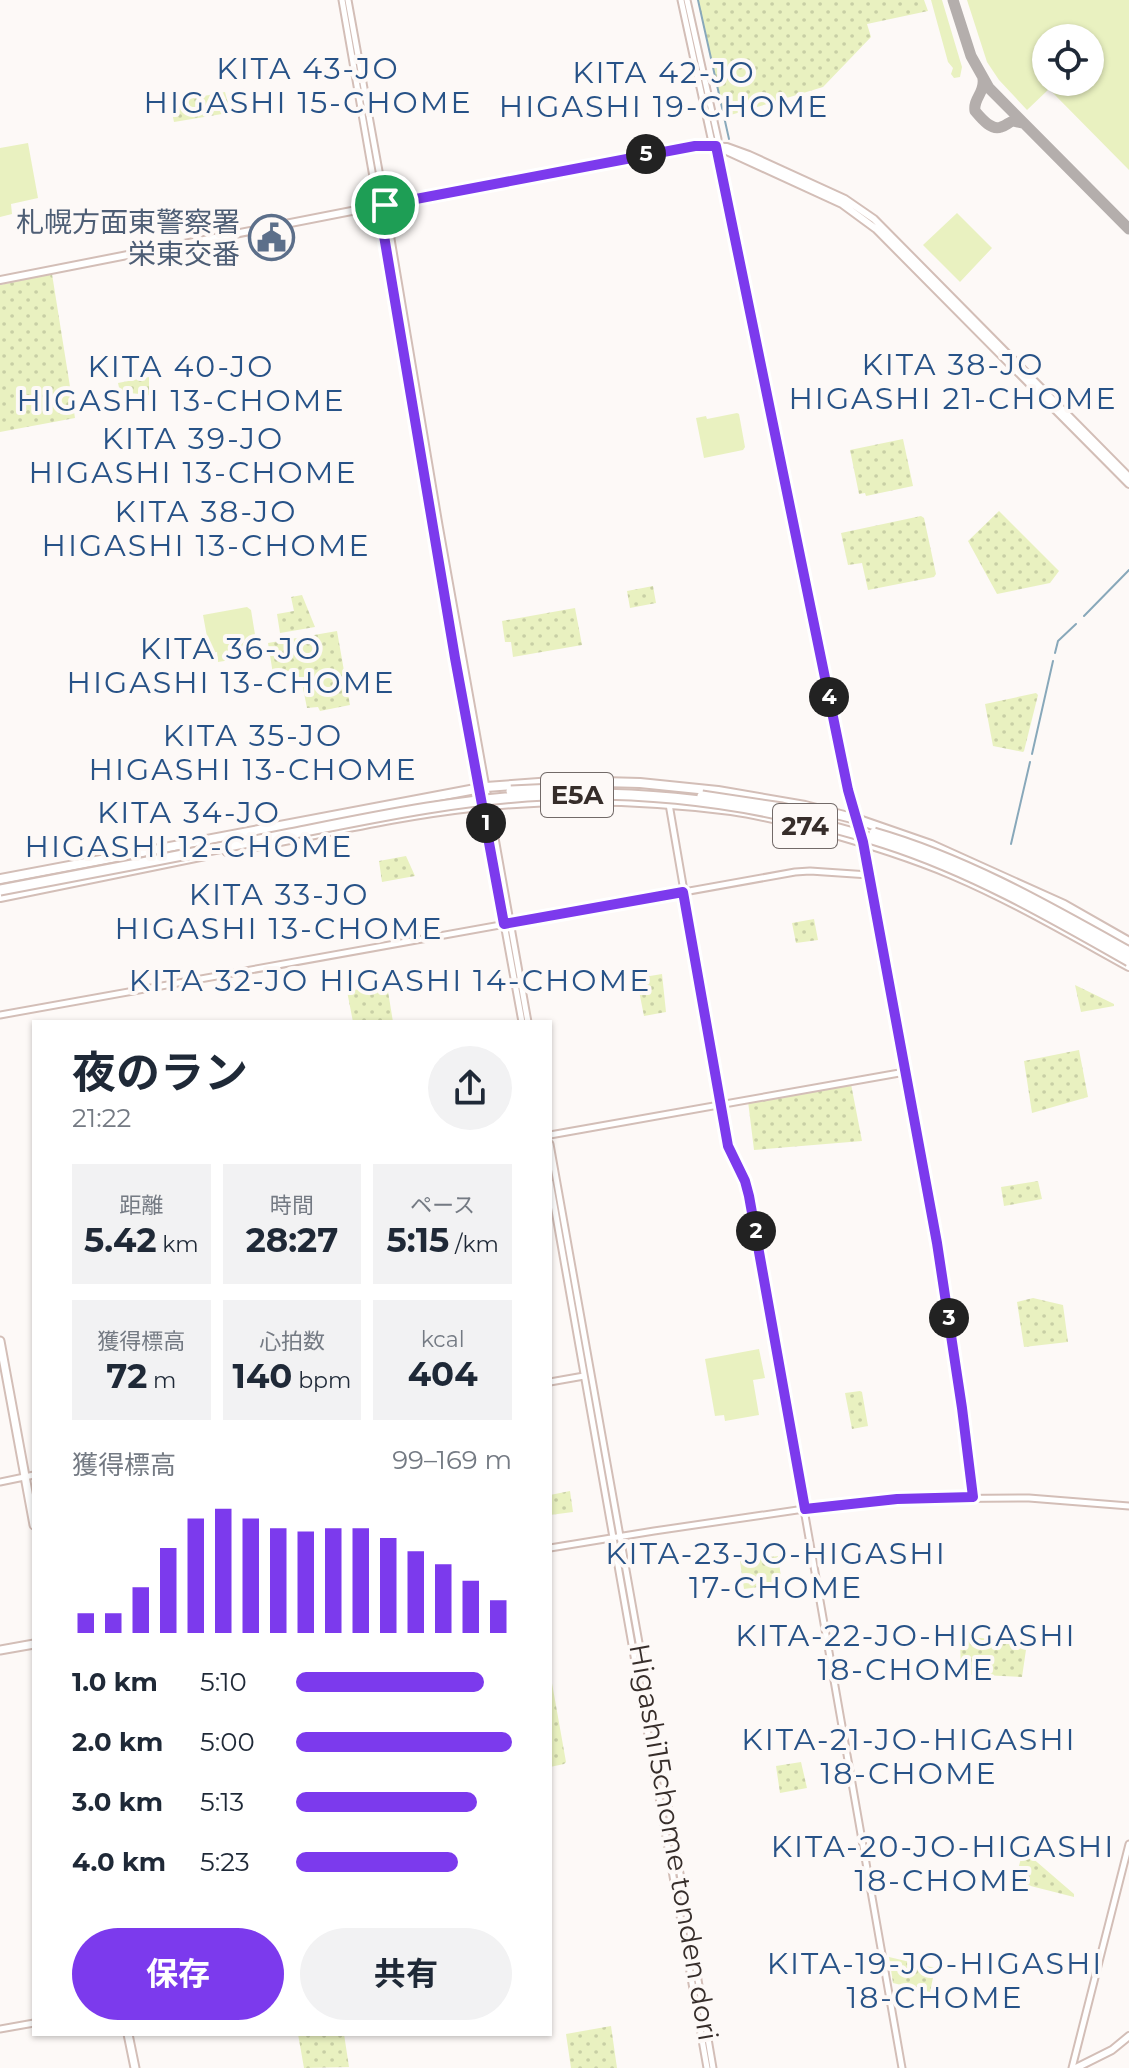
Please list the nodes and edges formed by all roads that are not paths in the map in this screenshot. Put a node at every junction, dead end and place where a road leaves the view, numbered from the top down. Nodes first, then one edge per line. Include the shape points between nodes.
1 (342, 0) edge
2 (348, 0) edge
3 (684, 0) edge
4 (716, 146) junction
5 (382, 205) junction
6 (0, 280) edge
7 (1058, 409) junction
8 (1129, 477) edge
9 (1129, 484) edge
10 (483, 787) junction
11 (669, 804) junction
12 (486, 806) junction
13 (856, 819) junction
14 (863, 842) junction
15 (869, 875) junction
16 (0, 885) edge
17 (683, 892) junction
18 (0, 897) edge
19 (508, 923) junction
20 (1129, 942) edge
21 (1129, 952) edge
22 (1129, 964) edge
23 (0, 1015) edge
24 (522, 1020) edge
25 (528, 1020) edge
26 (905, 1072) junction
27 (722, 1104) junction
28 (552, 1135) edge
29 (552, 1156) edge
30 (552, 1192) edge
31 (0, 1341) edge
32 (588, 1374) junction
33 (552, 1382) edge
34 (32, 1475) edge
35 (25, 1477) junction
36 (0, 1482) edge
37 (973, 1497) junction
38 (1129, 1506) edge
39 (805, 1509) junction
40 (32, 1514) edge
41 (617, 1537) junction
42 (552, 1548) edge
43 (32, 1644) edge
44 (0, 1650) edge
45 (1129, 1844) edge
46 (32, 2023) edge
47 (0, 2029) edge
48 (128, 2036) edge
49 (1129, 2036) edge
50 (135, 2068) edge
51 (710, 2068) edge
52 (902, 2068) edge
53 (1074, 2068) edge

1 - 5 street
2 - 5 street
3 - 4 street
4 - 5 main road
4 - 7 main road via 749,155 861,209
4 - 13 street
5 - 6 main road
5 - 10 street via 418,444
7 - 8 main road
7 - 9 main road
10 - 12 street
10 - 13 highway, 274 via 566,781 654,784 805,806
10 - 16 highway, 274
11 - 12 highway, 274
11 - 14 highway, 274 via 733,810
11 - 17 street
12 - 18 highway, 274 via 421,813
12 - 19 street
13 - 14 street
13 - 20 highway, 274 via 931,845 1051,899
14 - 15 street
14 - 22 highway, 274 via 995,894
15 - 17 street via 795,872
15 - 26 street
16 - 21 highway, E5A, bridge via 459,796 546,789 662,791 782,808 886,836 1010,887
16 - 22 highway, E5A, bridge via 460,803 546,795 661,797 781,815 895,846 1007,893
17 - 19 street
17 - 27 street
19 - 23 street
19 - 24 street
19 - 25 street
26 - 27 street
26 - 37 street via 952,1336
27 - 28 street
27 - 39 street via 728,1146 749,1196
29 - 32 street, Higashi15chome tonden dori
30 - 32 street, Higashi15chome tonden dori
31 - 35 main road
32 - 33 street
32 - 41 street, Higashi15chome tonden dori
34 - 35 street
35 - 36 street
35 - 40 main road
37 - 38 street
37 - 39 street
39 - 41 street
39 - 52 street
41 - 42 street
41 - 51 street, Higashi15chome tonden dori
43 - 44 main road
45 - 53 street
46 - 47 street
48 - 50 main road
49 - 53 main road

